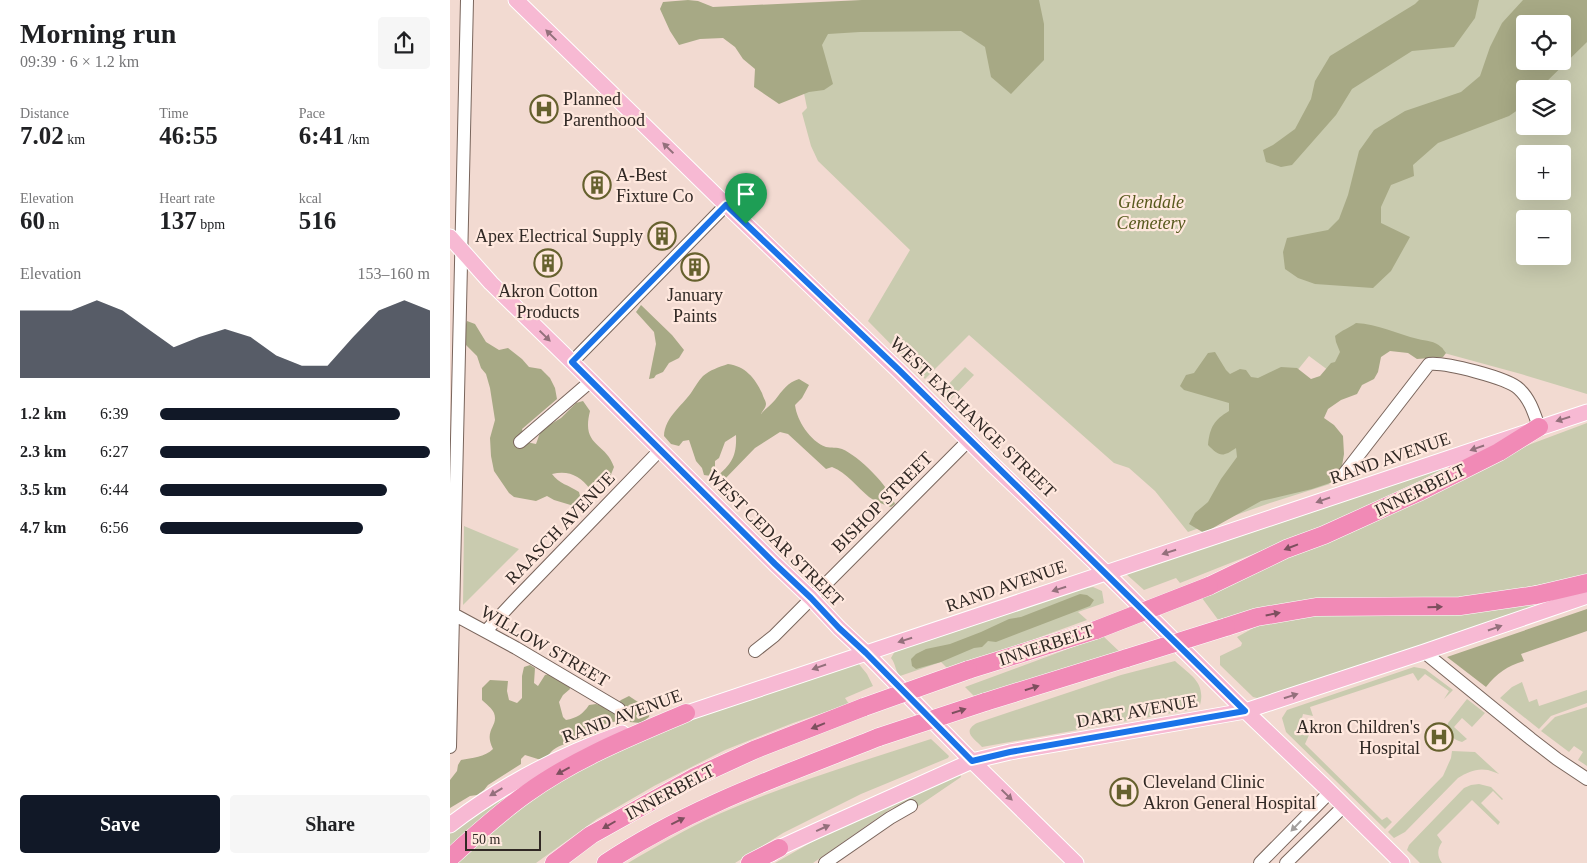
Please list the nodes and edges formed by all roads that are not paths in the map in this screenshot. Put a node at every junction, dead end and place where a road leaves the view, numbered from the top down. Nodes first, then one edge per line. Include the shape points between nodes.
1 (467, 0) edge
2 (516, 0) edge
3 (726, 205) junction
4 (450, 237) edge
5 (462, 251) junction
6 (456, 269) edge
7 (572, 362) junction
8 (591, 381) junction
9 (1587, 412) edge
10 (1539, 427) junction
11 (969, 440) junction
12 (520, 442) dead end
13 (660, 450) junction
14 (1344, 474) dead end
15 (1105, 572) junction
16 (1587, 583) edge
17 (1587, 596) edge
18 (811, 598) junction
19 (453, 614) junction
20 (486, 631) junction
21 (756, 651) dead end
22 (1424, 652) junction
23 (866, 653) junction
24 (619, 709) dead end
25 (1245, 711) junction
26 (686, 713) junction
27 (450, 748) edge
28 (972, 761) junction
29 (1587, 779) edge
30 (1330, 792) junction
31 (911, 806) dead end
32 (1344, 806) junction
33 (450, 825) edge
34 (779, 848) junction
35 (450, 858) edge
36 (554, 863) edge
37 (606, 863) edge
38 (750, 863) edge
39 (760, 863) edge
40 (826, 863) edge
41 (1076, 863) edge
42 (1260, 863) edge
43 (1286, 863) edge
44 (1402, 863) edge

1 - 5 street
3 -> 2 main road, WEST EXCHANGE STREET
3 - 7 street
3 - 11 main road, WEST EXCHANGE STREET
4 - 5 main road, WEST CEDAR STREET
5 - 6 street
5 -> 7 main road, WEST CEDAR STREET via 491,284
6 - 19 street
7 - 8 main road, WEST CEDAR STREET
8 - 12 street
8 - 13 main road, WEST CEDAR STREET
9 -> 10 main road, RAND AVENUE
10 - 14 street via 1528,398 1516,386 1445,364 1429,364
10 -> 15 main road, RAND AVENUE
10 -> 36 highway, INNERBELT, bridge via 1499,452 1428,487 1209,586 1096,630 864,707 754,750 693,778 591,835
11 - 15 main road, WEST EXCHANGE STREET
11 - 18 street, BISHOP STREET
13 - 18 main road, WEST CEDAR STREET
13 - 20 street, RAASCH AVENUE
15 -> 23 main road, RAND AVENUE
15 - 25 main road, WEST EXCHANGE STREET
37 -> 16 highway, INNERBELT, bridge via 653,834 716,804 879,737 1257,617 1316,607 1460,606 1536,595
22 -> 17 main road, DART AVENUE
18 - 21 street, BISHOP STREET
18 - 23 main road, WEST CEDAR STREET
19 - 20 street, WILLOW STREET
19 - 27 street
20 - 24 street, WILLOW STREET
25 -> 22 main road, DART AVENUE
22 - 29 street via 1531,739
23 -> 26 main road, RAND AVENUE
23 - 28 main road, WEST CEDAR STREET
25 - 28 main road, DART AVENUE
25 - 30 main road, WEST EXCHANGE STREET
26 -> 33 main road, RAND AVENUE via 636,727 578,750 493,794
26 -> 35 highway via 614,744 553,777 527,793
34 -> 28 main road, DART AVENUE
28 -> 41 main road, WEST CEDAR STREET
30 - 32 main road, WEST EXCHANGE STREET
30 -> 42 street
31 - 40 street
32 - 43 street
32 - 44 main road, WEST EXCHANGE STREET
34 - 38 highway
34 - 39 main road, DART AVENUE

